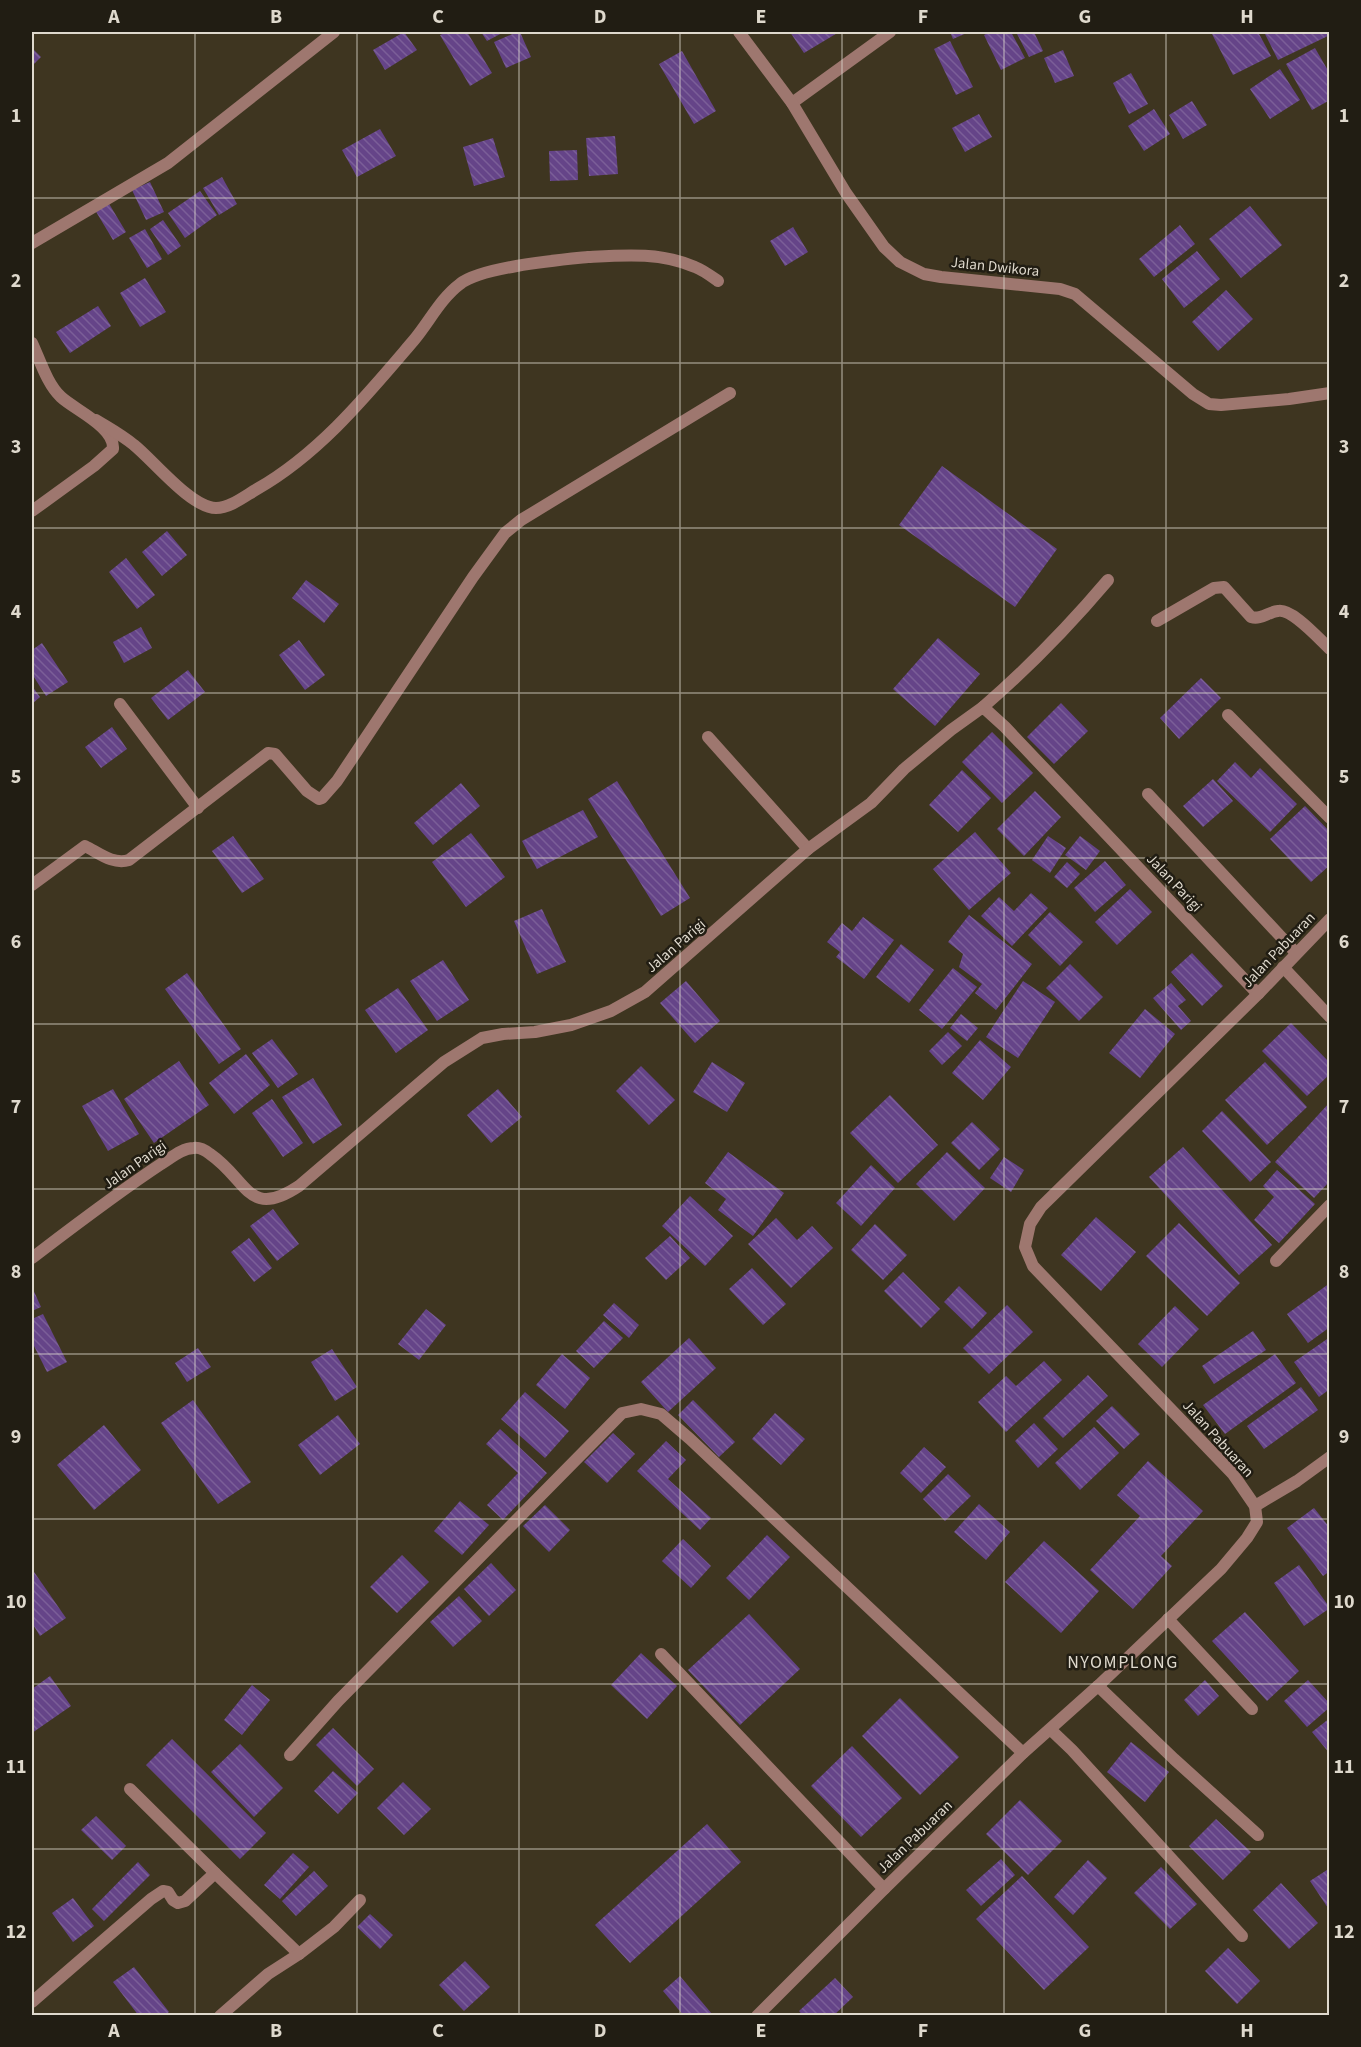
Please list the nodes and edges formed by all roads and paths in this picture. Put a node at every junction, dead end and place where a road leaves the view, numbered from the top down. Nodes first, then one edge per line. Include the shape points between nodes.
1 (334, 32) edge
2 (739, 32) edge
3 (890, 32) edge
4 (792, 103) junction
5 (32, 243) edge
6 (718, 281) dead end
7 (32, 343) edge
8 (730, 393) dead end
9 (1329, 393) edge
10 (96, 420) junction
11 (32, 511) edge
12 (1108, 580) dead end
13 (1157, 621) dead end
14 (1329, 649) edge
15 (120, 704) dead end
16 (986, 710) junction
17 (1228, 715) dead end
18 (708, 736) dead end
19 (1148, 794) dead end
20 (198, 808) junction
21 (1329, 818) edge
22 (808, 849) junction
23 (32, 885) edge
24 (1329, 919) edge
25 (1296, 953) junction
26 (1283, 967) junction
27 (1258, 994) junction
28 (1329, 1017) edge
29 (1329, 1205) edge
30 (32, 1258) edge
31 (1276, 1261) dead end
32 (1329, 1457) edge
33 (1255, 1506) junction
34 (1168, 1619) junction
35 (661, 1654) dead end
36 (1098, 1686) junction
37 (1252, 1709) dead end
38 (1051, 1730) junction
39 (1023, 1754) junction
40 (290, 1755) dead end
41 (130, 1789) dead end
42 (1258, 1835) dead end
43 (215, 1873) junction
44 (884, 1888) junction
45 (360, 1900) dead end
46 (1242, 1936) dead end
47 (299, 1954) junction
48 (32, 2002) edge
49 (220, 2016) edge
50 (757, 2016) edge

1 - 5 street via 168,163
2 - 4 street, Jalan Dwikora
3 - 4 street
4 - 9 street, Jalan Dwikora via 846,193 884,247 900,262 924,274 1075,294 1192,393 1215,406
6 - 10 street via 696,267 670,258 629,254 480,273 460,283 445,298 335,430 280,476 236,502 215,508 181,490 135,446
7 - 10 street via 54,390
8 - 20 street via 505,533 322,798 307,791 272,753
10 - 11 street via 111,438 113,449
12 - 16 street via 1071,624
13 - 14 street via 1214,588 1224,587 1251,617 1286,611
15 - 20 street
16 - 22 street, Jalan Parigi via 951,730 871,803
16 - 27 street, Jalan Parigi
17 - 21 street
18 - 22 street
19 - 25 street
20 - 23 street via 129,860 113,860 85,846
22 - 30 street, Jalan Parigi via 645,992 611,1011 571,1025 474,1042 444,1062 283,1196 256,1198 219,1160 194,1147 143,1176
24 - 25 street, Jalan Pabuaran
25 - 26 street, Jalan Pabuaran
26 - 27 street, Jalan Pabuaran
26 - 28 street
27 - 33 street, Jalan Pabuaran via 1041,1207 1030,1224 1025,1247 1034,1266 1233,1474
29 - 31 street
32 - 33 street
33 - 34 street, Jalan Pabuaran via 1257,1522 1247,1538 1221,1569
34 - 36 street, Jalan Pabuaran
34 - 37 street
35 - 44 street
36 - 38 street, Jalan Pabuaran
36 - 42 street
38 - 39 street, Jalan Pabuaran
38 - 46 street
39 - 40 street via 690,1438 661,1414 641,1409 622,1413 338,1701
39 - 44 street, Jalan Pabuaran
41 - 43 street
43 - 47 street
43 - 48 street via 185,1901 178,1903 163,1891 151,1899
44 - 50 street, Jalan Pabuaran
45 - 47 street
47 - 49 street via 261,1979

